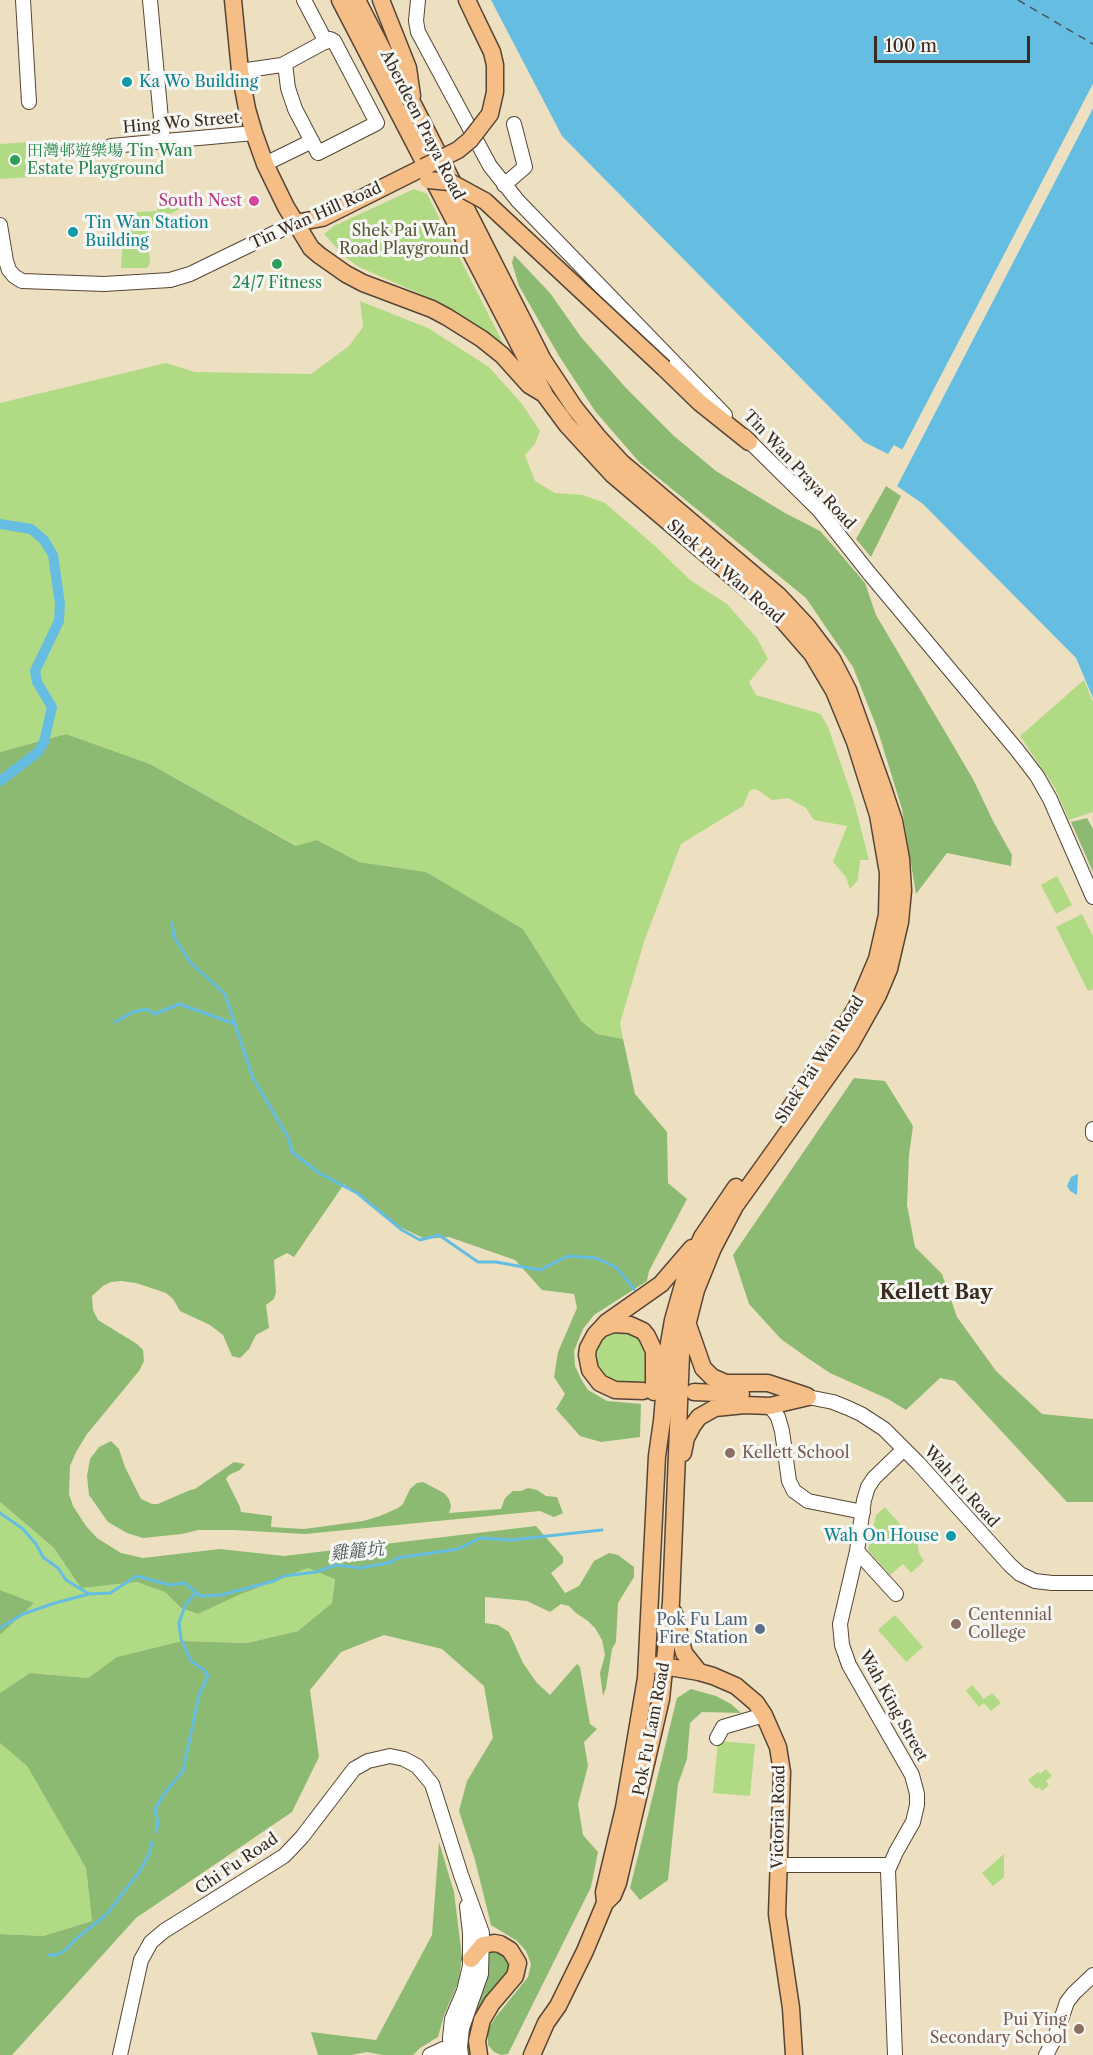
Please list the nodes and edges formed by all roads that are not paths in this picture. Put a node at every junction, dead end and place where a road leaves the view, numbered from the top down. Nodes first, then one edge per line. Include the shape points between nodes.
1 (23, 0) edge
2 (150, 0) edge
3 (233, 0) edge
4 (304, 0) edge
5 (330, 0) edge
6 (381, 0) edge
7 (467, 0) edge
8 (419, 2) edge
9 (347, 3) edge
10 (326, 42) junction
11 (285, 64) junction
12 (240, 71) junction
13 (29, 102) dead end
14 (414, 106) junction
15 (514, 124) dead end
16 (254, 133) junction
17 (163, 141) junction
18 (111, 146) dead end
19 (315, 147) junction
20 (266, 164) junction
21 (400, 179) junction
22 (504, 185) junction
23 (295, 223) junction
24 (0, 225) edge
25 (4, 272) edge
26 (544, 394) junction
27 (574, 407) joint
28 (749, 442) junction
29 (1093, 897) edge
30 (1093, 1129) edge
31 (1093, 1134) edge
32 (702, 1237) junction
33 (687, 1323) junction
34 (595, 1335) junction
35 (643, 1391) dead end
36 (693, 1392) dead end
37 (808, 1397) junction
38 (770, 1406) junction
39 (904, 1449) junction
40 (657, 1456) junction
41 (676, 1471) junction
42 (863, 1512) junction
43 (652, 1545) joint
44 (673, 1548) joint
45 (857, 1551) junction
46 (1093, 1583) edge
47 (896, 1594) dead end
48 (671, 1602) junction
49 (647, 1663) junction
50 (666, 1665) junction
51 (699, 1672) junction
52 (764, 1715) junction
53 (717, 1738) dead end
54 (778, 1865) junction
55 (890, 1865) junction
56 (461, 1875) junction
57 (605, 1903) junction
58 (483, 1945) junction
59 (471, 1959) junction
60 (1093, 1975) edge
61 (1054, 2040) junction
62 (455, 2051) edge
63 (120, 2055) edge
64 (430, 2055) edge
65 (479, 2055) edge
66 (532, 2055) edge
67 (794, 2055) edge
68 (895, 2055) edge
69 (1036, 2055) edge
70 (1046, 2055) edge

1 - 13 street
2 - 17 street
3 - 12 main road, Shek Pai Wan Road
4 - 10 street
5 - 9 main road
6 - 14 main road via 408,68
7 - 21 main road, Tin Wan Hill Road, bridge via 495,65 490,114 458,150
8 - 22 street, Tin Wan Praya Road via 418,32 482,153
9 - 14 main road, Aberdeen Praya Road
9 - 26 main road, Aberdeen Praya Road
10 - 11 street
10 - 19 street via 334,41 377,123
11 - 12 street
11 - 19 street via 295,109
12 - 16 main road, Shek Pai Wan Road
14 - 27 main road, Aberdeen Praya Road via 543,360
15 - 22 street via 525,167
16 - 17 street, Hing Wo Street
16 - 20 main road, Shek Pai Wan Road
17 - 18 street, Hing Wo Street
19 - 20 street
20 - 23 main road, Shek Pai Wan Road
21 - 23 main road, Tin Wan Hill Road via 322,218
21 - 28 main road, bridge via 450,182 485,201 699,402
22 - 28 street, Tin Wan Praya Road
23 - 25 street, Tin Wan Hill Road via 170,280 67,284 22,281
23 - 26 main road, Shek Pai Wan Road via 311,248 335,268 447,317 482,339 529,385
24 - 25 street
26 - 32 main road, Shek Pai Wan Road via 613,475 766,604 807,648 834,692 848,725 885,846 887,915 865,989 838,1038
27 - 33 main road, Shek Pai Wan Road via 621,462 778,595 821,643 848,690 894,821 901,859 900,922 889,969 878,995 850,1045 735,1206 708,1260
28 - 29 street, Tin Wan Praya Road via 819,510 1037,776
30 - 31 street
32 - 34 main road via 660,1284
32 - 40 main road, Shek Pai Wan Road via 673,1320
33 - 37 main road via 703,1368 712,1377 726,1383 768,1383
33 - 41 main road, Shek Pai Wan Road via 681,1355
34 - 35 main road via 587,1355 594,1377 615,1390
34 - 40 main road via 613,1324 630,1325 643,1331 651,1342
36 - 37 main road
37 - 38 main road
37 - 39 street, Wah Fu Road via 861,1414
38 - 41 main road via 715,1408 699,1417 686,1438
38 - 42 street via 782,1431 794,1491 808,1501
39 - 42 street, Wah King Street via 874,1478
39 - 46 street, Wah Fu Road via 1020,1574 1035,1581
40 - 43 main road, Shek Pai Wan Road
41 - 44 main road, Shek Pai Wan Road
42 - 45 street, Wah King Street
43 - 49 main road, Pok Fu Lam Road
44 - 48 main road, Pok Fu Lam Road
45 - 47 street
45 - 55 street, Wah King Street via 840,1624 842,1645 849,1665 912,1775 917,1794 913,1822
48 - 50 main road, Pok Fu Lam Road
48 - 51 main road via 682,1647
49 - 50 main road, Victoria Road
49 - 57 main road, Pok Fu Lam Road
50 - 51 main road, Victoria Road
50 - 57 main road, Pok Fu Lam Road via 618,1883
51 - 52 main road, Victoria Road via 736,1686
52 - 53 street via 723,1726
52 - 54 main road, Victoria Road via 778,1747 782,1772
54 - 55 street
54 - 67 main road, Victoria Road via 777,1914
55 - 68 street, Wah King Street
56 - 58 street, Chi Fu Road
56 - 59 street, Chi Fu Road
56 - 63 street, Chi Fu Road via 435,1791 424,1772 397,1757 382,1756 368,1761 350,1774 284,1856 151,1942 141,1960
57 - 66 main road, Pok Fu Lam Road via 585,1952
58 - 59 main road
58 - 62 street, Chi Fu Road via 481,1974
58 - 65 main road via 505,1947 514,1954 518,1968 482,2020 477,2041
59 - 62 street, Chi Fu Road via 467,1982 452,2019
60 - 61 street via 1067,2002
61 - 69 street
61 - 70 street
62 - 64 street

